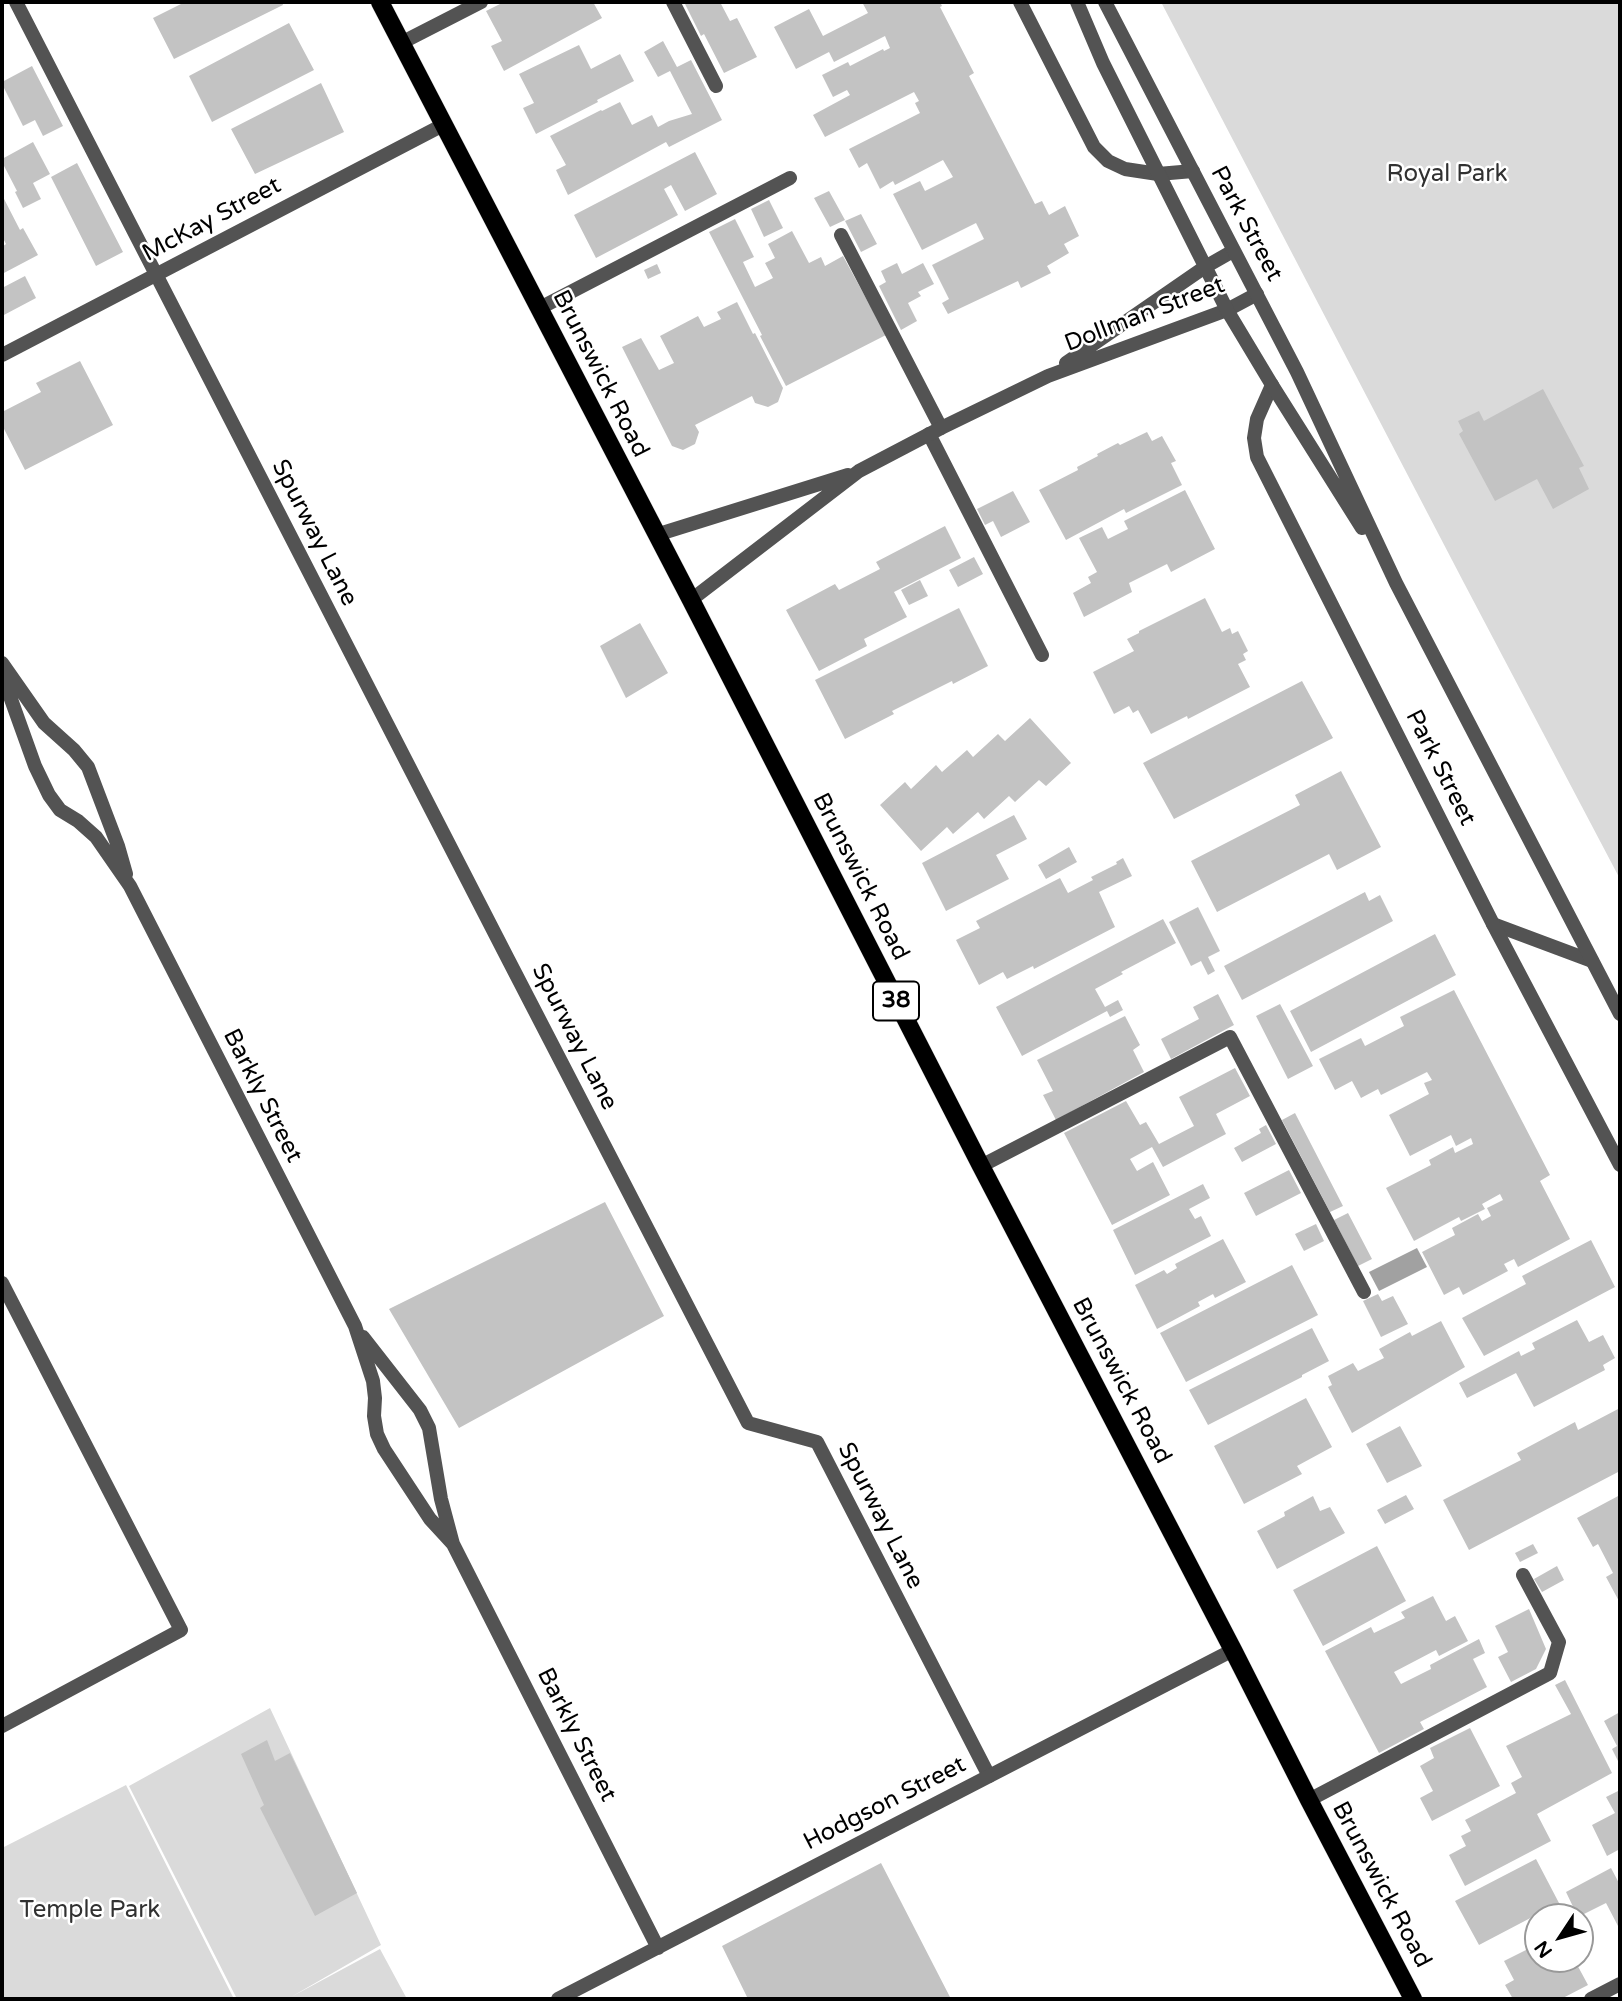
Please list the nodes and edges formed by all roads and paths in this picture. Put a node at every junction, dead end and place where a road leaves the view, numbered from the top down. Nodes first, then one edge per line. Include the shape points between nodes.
1 (16, 2) edge
2 (380, 2) edge
3 (481, 2) edge
4 (673, 2) edge
5 (1020, 2) edge
6 (1077, 2) edge
7 (1105, 2) edge
8 (401, 43) junction
9 (716, 86) dead end
10 (443, 125) junction
11 (1193, 171) junction
12 (1157, 174) junction
13 (790, 178) dead end
14 (841, 234) dead end
15 (1233, 251) junction
16 (1205, 267) junction
17 (156, 275) junction
18 (1257, 294) junction
19 (538, 309) junction
20 (1227, 310) junction
21 (2, 355) edge
22 (1048, 376) junction
23 (1272, 385) junction
24 (935, 431) junction
25 (859, 471) junction
26 (656, 535) junction
27 (1396, 583) junction
28 (691, 600) junction
29 (1042, 655) dead end
30 (2, 663) edge
31 (2, 674) edge
32 (130, 886) junction
33 (1493, 924) junction
34 (1592, 961) junction
35 (1620, 1014) edge
36 (1620, 1165) edge
37 (981, 1167) junction
38 (2, 1283) edge
39 (1364, 1292) dead end
40 (355, 1326) junction
41 (453, 1544) junction
42 (1523, 1575) dead end
43 (1233, 1650) junction
44 (2, 1726) edge
45 (989, 1776) junction
46 (1309, 1800) junction
47 (658, 1948) junction
48 (1620, 1984) edge
49 (558, 1999) edge
50 (1413, 1999) edge
51 (1591, 1999) edge

1 - 17 street, Spurway Lane
2 - 8 main road, Brunswick Road / 38
3 - 8 street
4 - 9 street
5 - 12 street via 1094,147 1125,169
6 - 12 street, Park Street
7 - 11 street, Park Street
8 - 10 main road, Brunswick Road / 38
10 - 17 street, McKay Street
10 - 19 main road, Brunswick Road / 38
11 - 12 street
11 - 15 street, Park Street
12 - 16 street, Park Street
13 - 19 street
14 - 24 street
15 - 16 street, Dollman Street
15 - 18 street, Park Street
16 - 20 street, Park Street
16 - 22 street, Dollman Street
17 - 21 street, McKay Street
17 - 45 street, Spurway Lane via 748,1423 817,1442
18 - 20 street, Dollman Street
18 - 27 street, Park Street
19 - 26 main road, Brunswick Road / 38
20 - 22 street, Dollman Street
20 - 23 street, Park Street
22 - 24 street, Dollman Street
23 - 27 street, Park Street
23 - 33 street, Park Street via 1257,419 1256,457
24 - 25 street, Dollman Street
24 - 29 street
25 - 26 street, Dollman Street
25 - 28 street, Dollman Street
26 - 28 main road, Brunswick Road / 38
27 - 34 street, Park Street
28 - 37 main road, Brunswick Road / 38
30 - 32 street, Barkly Street via 44,723 88,767
31 - 32 street, Barkly Street via 49,795 60,810 96,837
32 - 40 street, Barkly Street
33 - 34 street
33 - 36 street, Park Street
34 - 35 street, Park Street
37 - 39 street via 1230,1037
37 - 43 main road, Brunswick Road / 38
38 - 44 street via 181,1630
40 - 41 street, Barkly Street via 429,1428
40 - 41 street, Barkly Street via 373,1381 377,1434 430,1519
41 - 47 street, Barkly Street
42 - 46 street via 1559,1642 1550,1672
43 - 45 street, Hodgson Street
43 - 46 main road, Brunswick Road / 38
45 - 47 street, Hodgson Street
46 - 50 main road, Brunswick Road / 38
47 - 49 street, Hodgson Street
48 - 51 street

